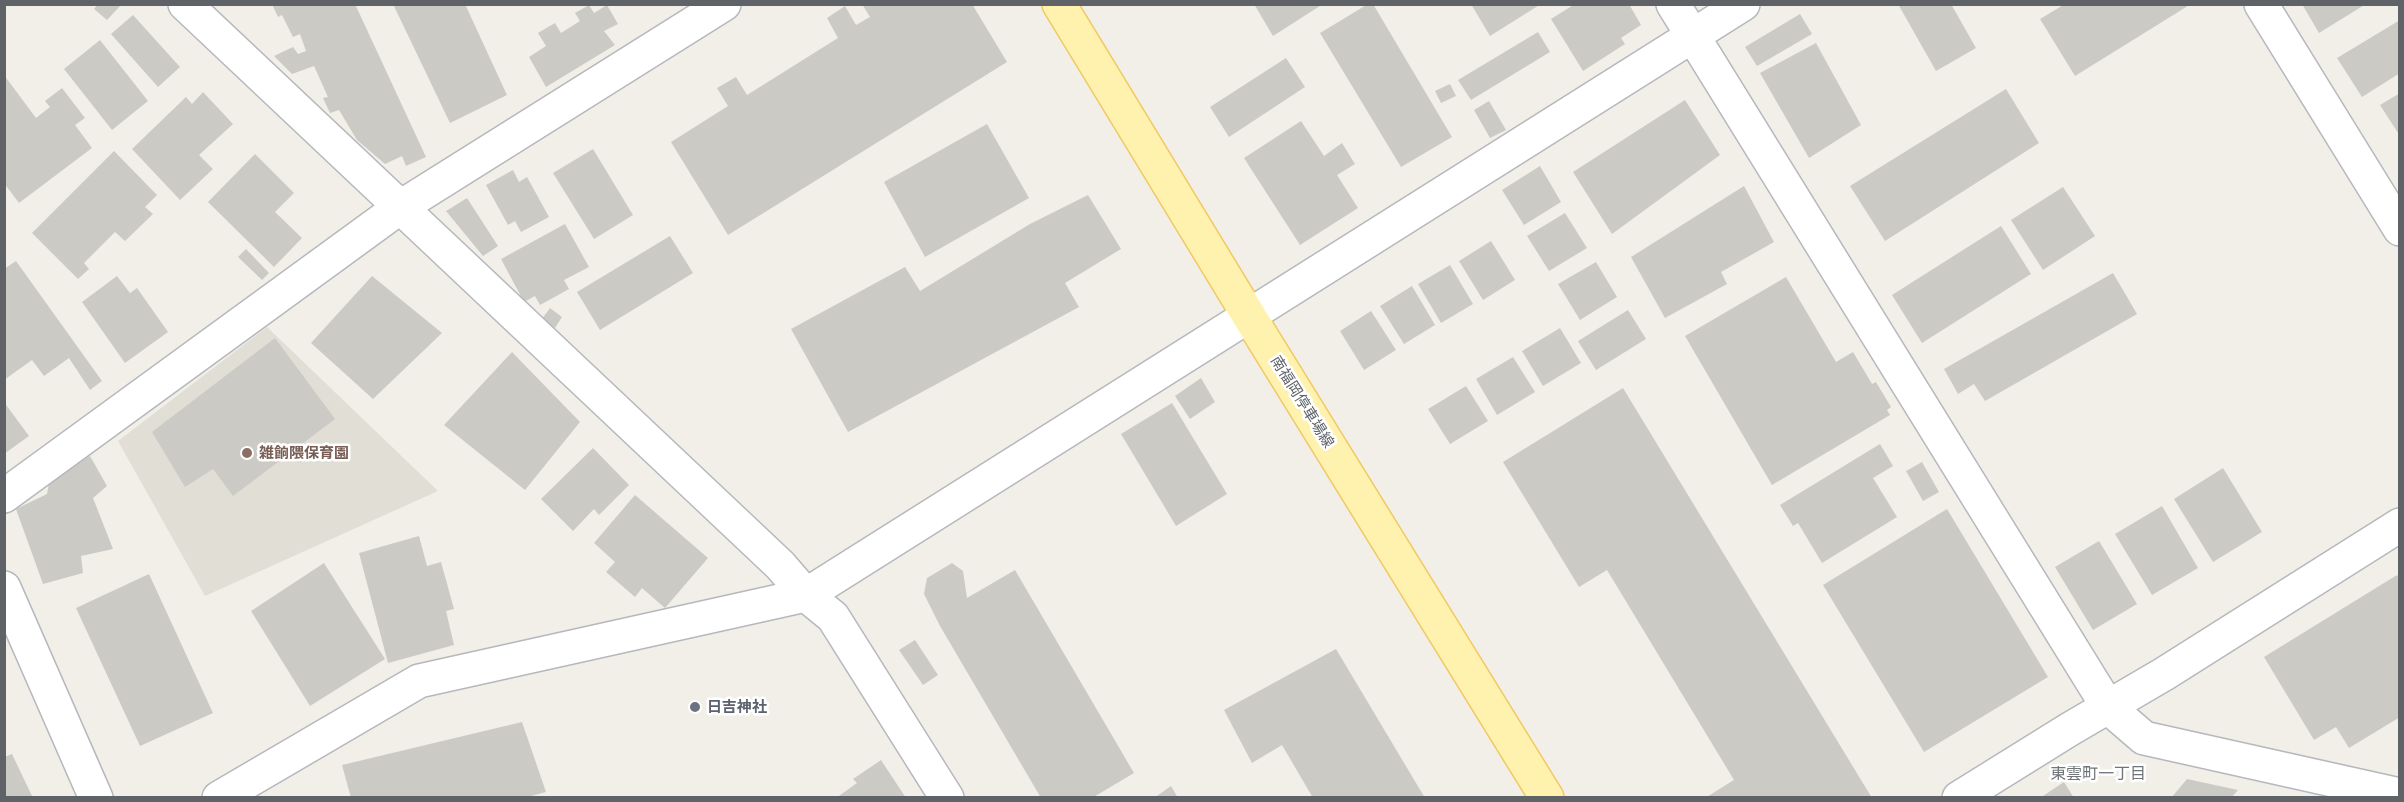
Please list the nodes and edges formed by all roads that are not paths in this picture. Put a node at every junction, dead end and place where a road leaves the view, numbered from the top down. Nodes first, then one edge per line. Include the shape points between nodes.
1 (185, 4) edge
2 (724, 4) edge
3 (1059, 4) edge
4 (1673, 4) edge
5 (1743, 4) edge
6 (2261, 4) edge
7 (1692, 35) junction
8 (399, 208) junction
9 (2400, 229) edge
10 (1249, 316) junction
11 (4, 496) edge
12 (2400, 525) edge
13 (4, 588) edge
14 (806, 595) junction
15 (2108, 707) junction
16 (2400, 795) edge
17 (96, 798) edge
18 (219, 798) edge
19 (947, 798) edge
20 (1547, 798) edge
21 (1959, 798) edge

1 - 8 street
2 - 8 street
3 - 10 main road, 南福岡停車場線
4 - 7 street
5 - 7 street
6 - 9 street
7 - 10 street
7 - 15 street
8 - 11 street
8 - 14 street via 780,565
10 - 14 street
10 - 20 main road, 南福岡停車場線
12 - 15 street
13 - 17 street
14 - 18 street via 419,681
14 - 19 street via 833,617
15 - 16 street via 2144,738
15 - 21 street

